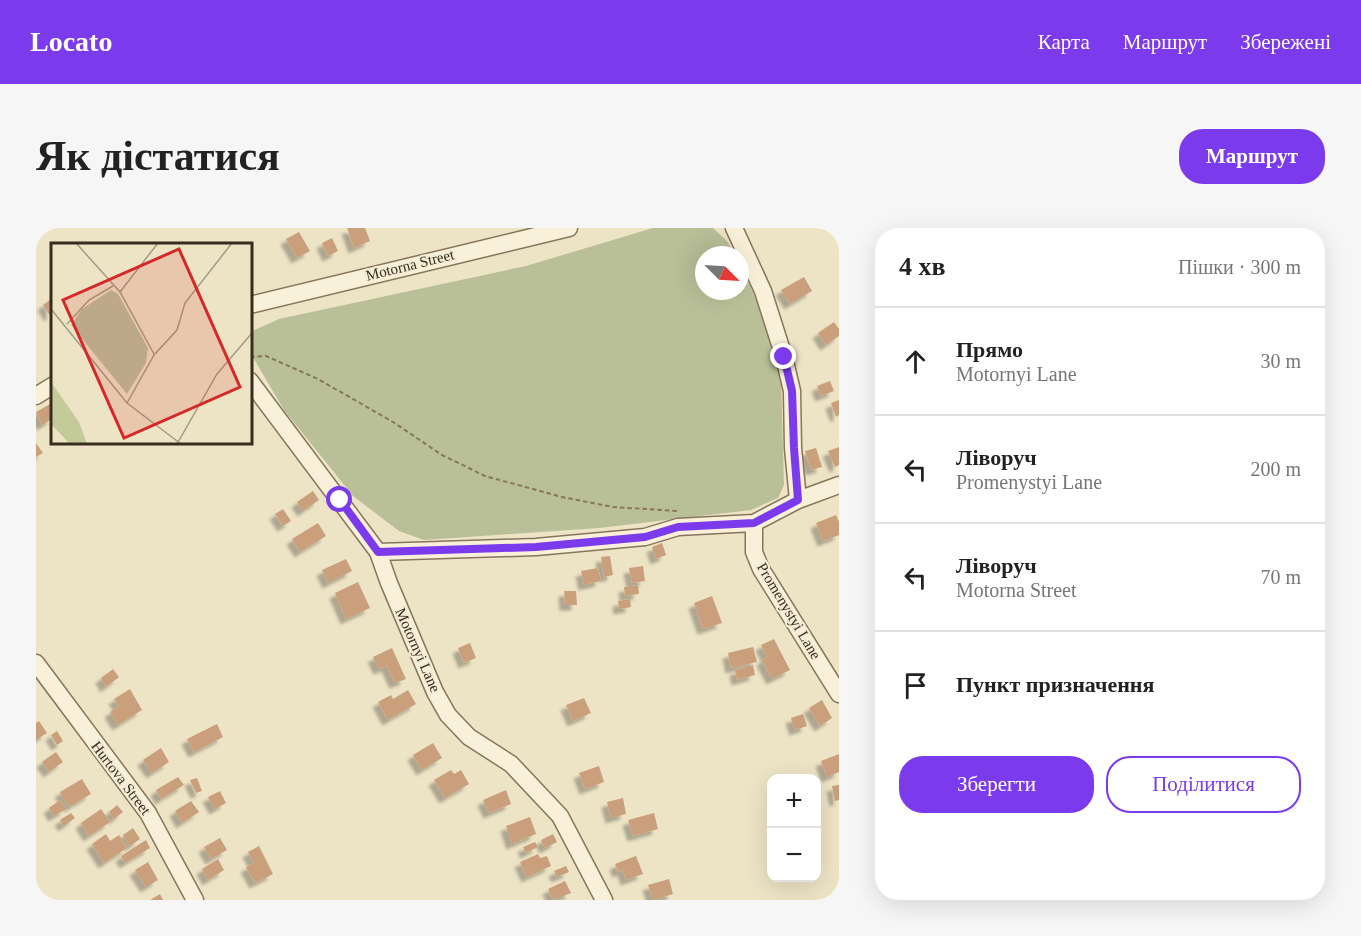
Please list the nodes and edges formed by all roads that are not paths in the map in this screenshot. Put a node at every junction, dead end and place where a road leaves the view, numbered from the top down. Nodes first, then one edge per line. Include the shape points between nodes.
1 (569, 228) edge
2 (734, 228) edge
3 (252, 305) edge
4 (252, 384) edge
5 (51, 387) edge
6 (36, 396) edge
7 (839, 485) edge
8 (798, 500) junction
9 (754, 523) junction
10 (378, 552) junction
11 (36, 663) edge
12 (839, 694) edge
13 (195, 900) edge
14 (604, 900) edge

1 - 3 street, Motorna Street
2 - 8 street via 763,291 790,380
4 - 10 street, Motornyi Lane
5 - 6 street
7 - 8 street
8 - 9 street
9 - 10 street via 678,527 645,537 536,547
9 - 12 street, Promenystyi Lane via 754,552 761,569
10 - 14 street, Motornyi Lane via 448,715 469,737 512,764 560,816
11 - 13 street, Hurtova Street via 148,813

